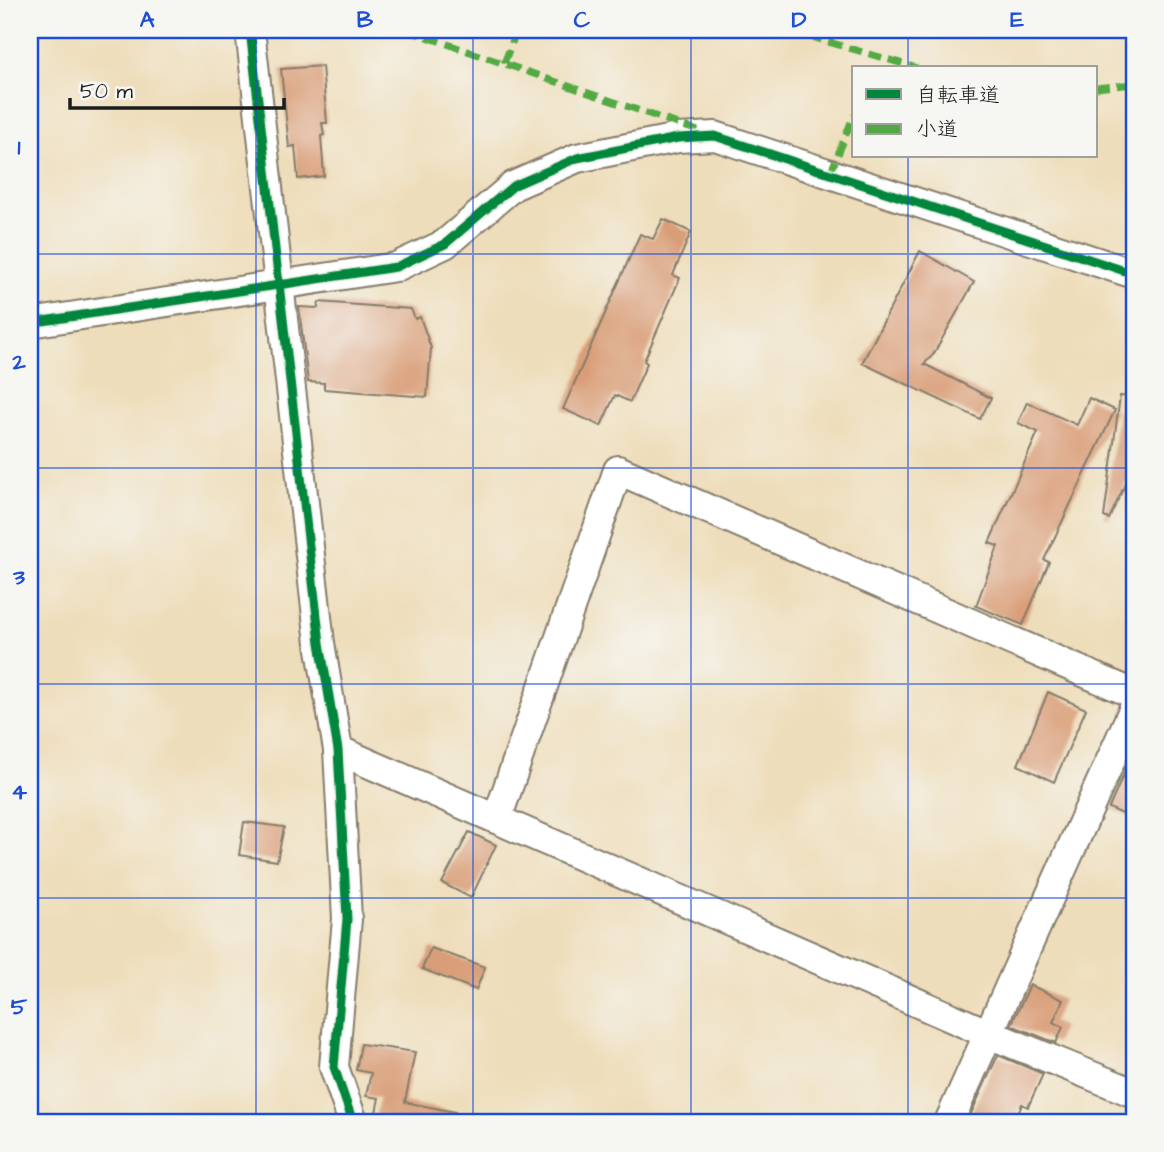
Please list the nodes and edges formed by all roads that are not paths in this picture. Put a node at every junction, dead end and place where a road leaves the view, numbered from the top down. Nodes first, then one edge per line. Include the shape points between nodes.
1 (250, 30) edge
2 (1134, 274) edge
3 (280, 285) junction
4 (30, 323) edge
5 (1134, 694) edge
6 (1134, 708) edge
7 (338, 750) junction
8 (496, 819) junction
9 (989, 1034) junction
10 (1134, 1093) edge
11 (353, 1122) edge
12 (949, 1122) edge

1 - 3 street
2 - 3 street via 715,136 678,138 577,159 513,186 445,244 396,267
3 - 4 street
3 - 7 street via 320,643
5 - 8 street via 618,470
6 - 9 street
7 - 8 street
7 - 11 street via 347,919 334,1067
8 - 9 street
9 - 10 street
9 - 12 street

